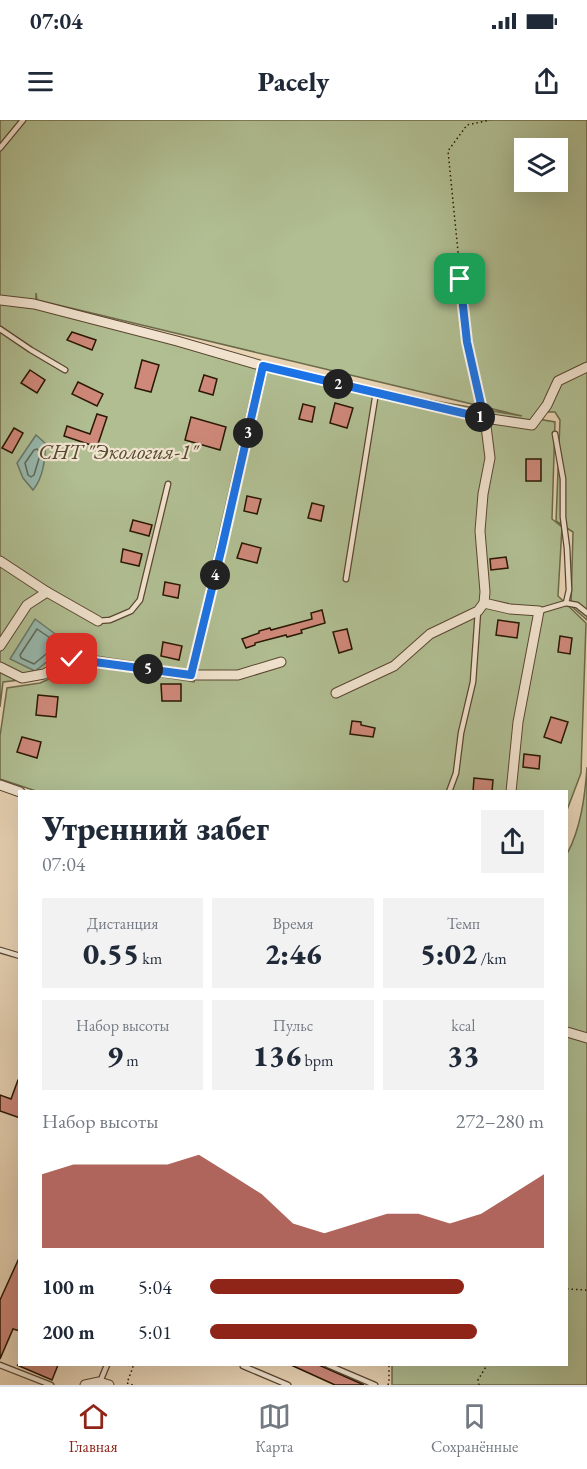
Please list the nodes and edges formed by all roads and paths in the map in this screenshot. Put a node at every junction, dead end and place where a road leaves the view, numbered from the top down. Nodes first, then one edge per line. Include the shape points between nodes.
1 (23, 120) edge
2 (490, 120) edge
3 (0, 148) edge
4 (0, 300) edge
5 (0, 329) edge
6 (263, 366) junction
7 (587, 367) edge
8 (65, 370) dead end
9 (376, 392) junction
10 (484, 418) junction
11 (555, 435) dead end
12 (168, 484) dead end
13 (0, 561) edge
14 (346, 579) dead end
15 (47, 592) junction
16 (566, 603) junction
17 (481, 607) junction
18 (539, 611) junction
19 (587, 613) edge
20 (98, 621) joint
21 (0, 646) edge
22 (281, 662) dead end
23 (0, 667) edge
24 (191, 675) junction
25 (336, 693) dead end
26 (0, 785) edge
27 (450, 790) edge
28 (512, 790) edge
29 (18, 791) edge
30 (0, 950) edge
31 (18, 955) edge
32 (568, 1032) edge
33 (587, 1038) edge
34 (568, 1289) edge
35 (587, 1290) edge
36 (0, 1365) edge
37 (107, 1366) edge
38 (130, 1366) edge
39 (243, 1366) edge
40 (330, 1366) edge
41 (389, 1366) edge
42 (486, 1366) edge
43 (104, 1384) edge
44 (389, 1384) edge
45 (51, 1385) edge
46 (85, 1385) edge
47 (133, 1385) edge
48 (288, 1385) edge
49 (375, 1385) edge
50 (393, 1385) edge
51 (479, 1385) edge

1 - 3 lane
2 - 10 path via 467,125 448,151 467,342
4 - 6 street via 34,304
5 - 8 lane
6 - 9 street
6 - 24 street
7 - 10 street via 558,381 532,425
9 - 10 street
9 - 14 lane
10 - 17 street via 490,458 480,531 485,592
11 - 16 lane via 563,479
12 - 20 lane via 140,600 131,611
13 - 15 street
15 - 20 street
15 - 21 street via 27,604
16 - 18 lane
16 - 19 lane via 578,605
17 - 18 street
17 - 25 street via 430,634 394,666
17 - 27 lane via 474,682
18 - 28 street via 518,722
22 - 24 street via 238,675
23 - 24 street via 22,678 44,674 72,659
26 - 29 street
30 - 31 lane
32 - 33 street
34 - 35 path
36 - 45 lane
37 - 43 lane
38 - 47 path via 127,1383
39 - 48 lane
40 - 49 lane
41 - 44 path
42 - 51 path
43 - 46 street
44 - 50 path

